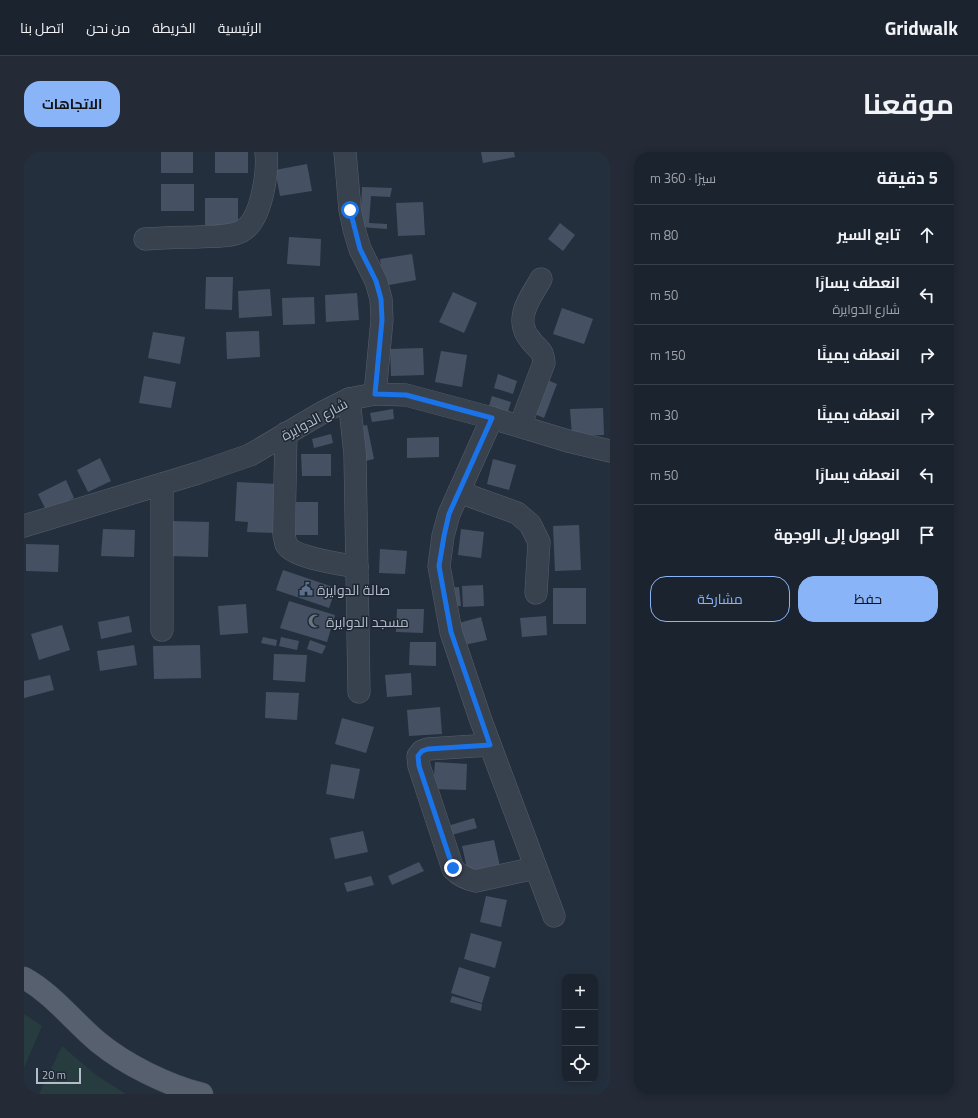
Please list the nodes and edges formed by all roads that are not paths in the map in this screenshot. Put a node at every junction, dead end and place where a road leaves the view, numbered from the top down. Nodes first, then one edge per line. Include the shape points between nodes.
1 (266, 152) edge
2 (345, 152) edge
3 (145, 239) dead end
4 (542, 279) dead end
5 (375, 394) junction
6 (349, 399) junction
7 (492, 418) junction
8 (520, 426) junction
9 (286, 433) junction
10 (610, 451) edge
11 (162, 484) junction
12 (459, 492) junction
13 (24, 526) edge
14 (358, 567) junction
15 (536, 593) dead end
16 (162, 630) dead end
17 (359, 692) dead end
18 (490, 745) junction
19 (536, 868) junction
20 (554, 916) dead end
21 (24, 978) edge
22 (202, 1094) edge

1 - 3 street via 265,176 258,209 251,223 242,231 226,236
2 - 5 street via 354,229 381,299 382,320
4 - 8 street via 524,309 523,319 524,332 541,349 544,363
5 - 6 street, شارع الدوايرة
5 - 7 street, شارع الدوايرة via 406,395
6 - 9 street, شارع الدوايرة
6 - 14 street via 355,454
7 - 8 street, شارع الدوايرة
7 - 12 street
8 - 10 street, شارع الدوايرة via 568,442
9 - 11 street, شارع الدوايرة via 250,455
9 - 14 street via 286,544 293,552 303,556
11 - 13 street, شارع الدوايرة
11 - 16 street
12 - 15 street via 518,513 530,524 539,542
12 - 18 street via 449,514 439,566 451,632
14 - 17 street
18 - 19 street
18 - 19 street via 428,749 418,756 419,766 453,868 466,880 476,881
19 - 20 street
21 - 22 main road via 56,1002 99,1042 123,1059 154,1077

